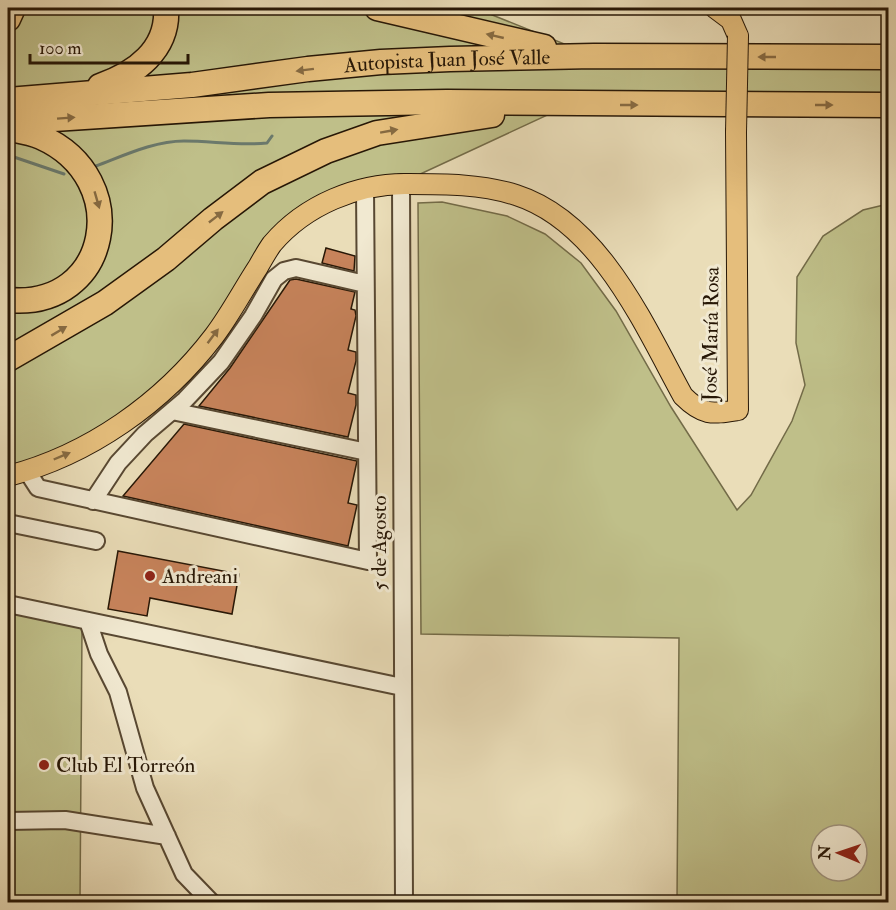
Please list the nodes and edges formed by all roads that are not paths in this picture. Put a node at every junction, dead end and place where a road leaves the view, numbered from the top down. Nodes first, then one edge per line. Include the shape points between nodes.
1 (13, 8) edge
2 (166, 8) edge
3 (377, 8) edge
4 (715, 8) edge
5 (8, 19) edge
6 (594, 56) junction
7 (888, 57) edge
8 (63, 96) junction
9 (8, 100) edge
10 (571, 104) junction
11 (888, 105) edge
12 (8, 122) edge
13 (8, 129) edge
14 (401, 183) junction
15 (364, 188) junction
16 (365, 284) junction
17 (8, 300) edge
18 (8, 359) edge
19 (172, 411) junction
20 (367, 452) junction
21 (27, 471) junction
22 (8, 476) edge
23 (93, 501) junction
24 (8, 523) edge
25 (96, 542) dead end
26 (8, 604) edge
27 (88, 621) junction
28 (402, 687) junction
29 (8, 821) edge
30 (166, 836) junction
31 (211, 903) edge
32 (404, 903) edge

1 - 5 highway
2 - 8 highway via 160,38 136,70 118,80
6 -> 3 highway
4 - 14 main road, José María Rosa, bridge via 731,20 738,36 738,410 711,414 693,406 683,396 610,270 558,218 518,196 491,189
7 -> 6 highway, Autopista Juan José Valle
6 -> 8 highway, Autopista Juan José Valle via 381,62
8 - 9 highway, Autopista Juan José Valle
10 -> 11 highway, Autopista Juan José Valle
12 -> 10 highway, Autopista Juan José Valle via 269,105
18 -> 10 highway via 105,303 262,182 326,151 377,133
13 -> 17 highway via 40,136 76,162 99,201 101,227 96,250 84,270 68,285 29,301
14 - 15 main road
14 - 28 street, 5 de Agosto
15 - 16 street
21 -> 15 main road via 109,432 179,378 215,335 272,244 299,219 331,200
16 - 19 street via 296,268 284,271 274,279 221,362
16 - 20 street
19 - 20 street
19 - 23 street via 118,463
20 - 23 street via 368,561
21 - 22 main road
21 - 23 street via 38,488
24 - 25 street
26 - 27 street
27 - 28 street
27 - 30 street via 118,693 146,788
28 - 32 street, 5 de Agosto
29 - 30 street via 65,820
30 - 31 street via 184,874

